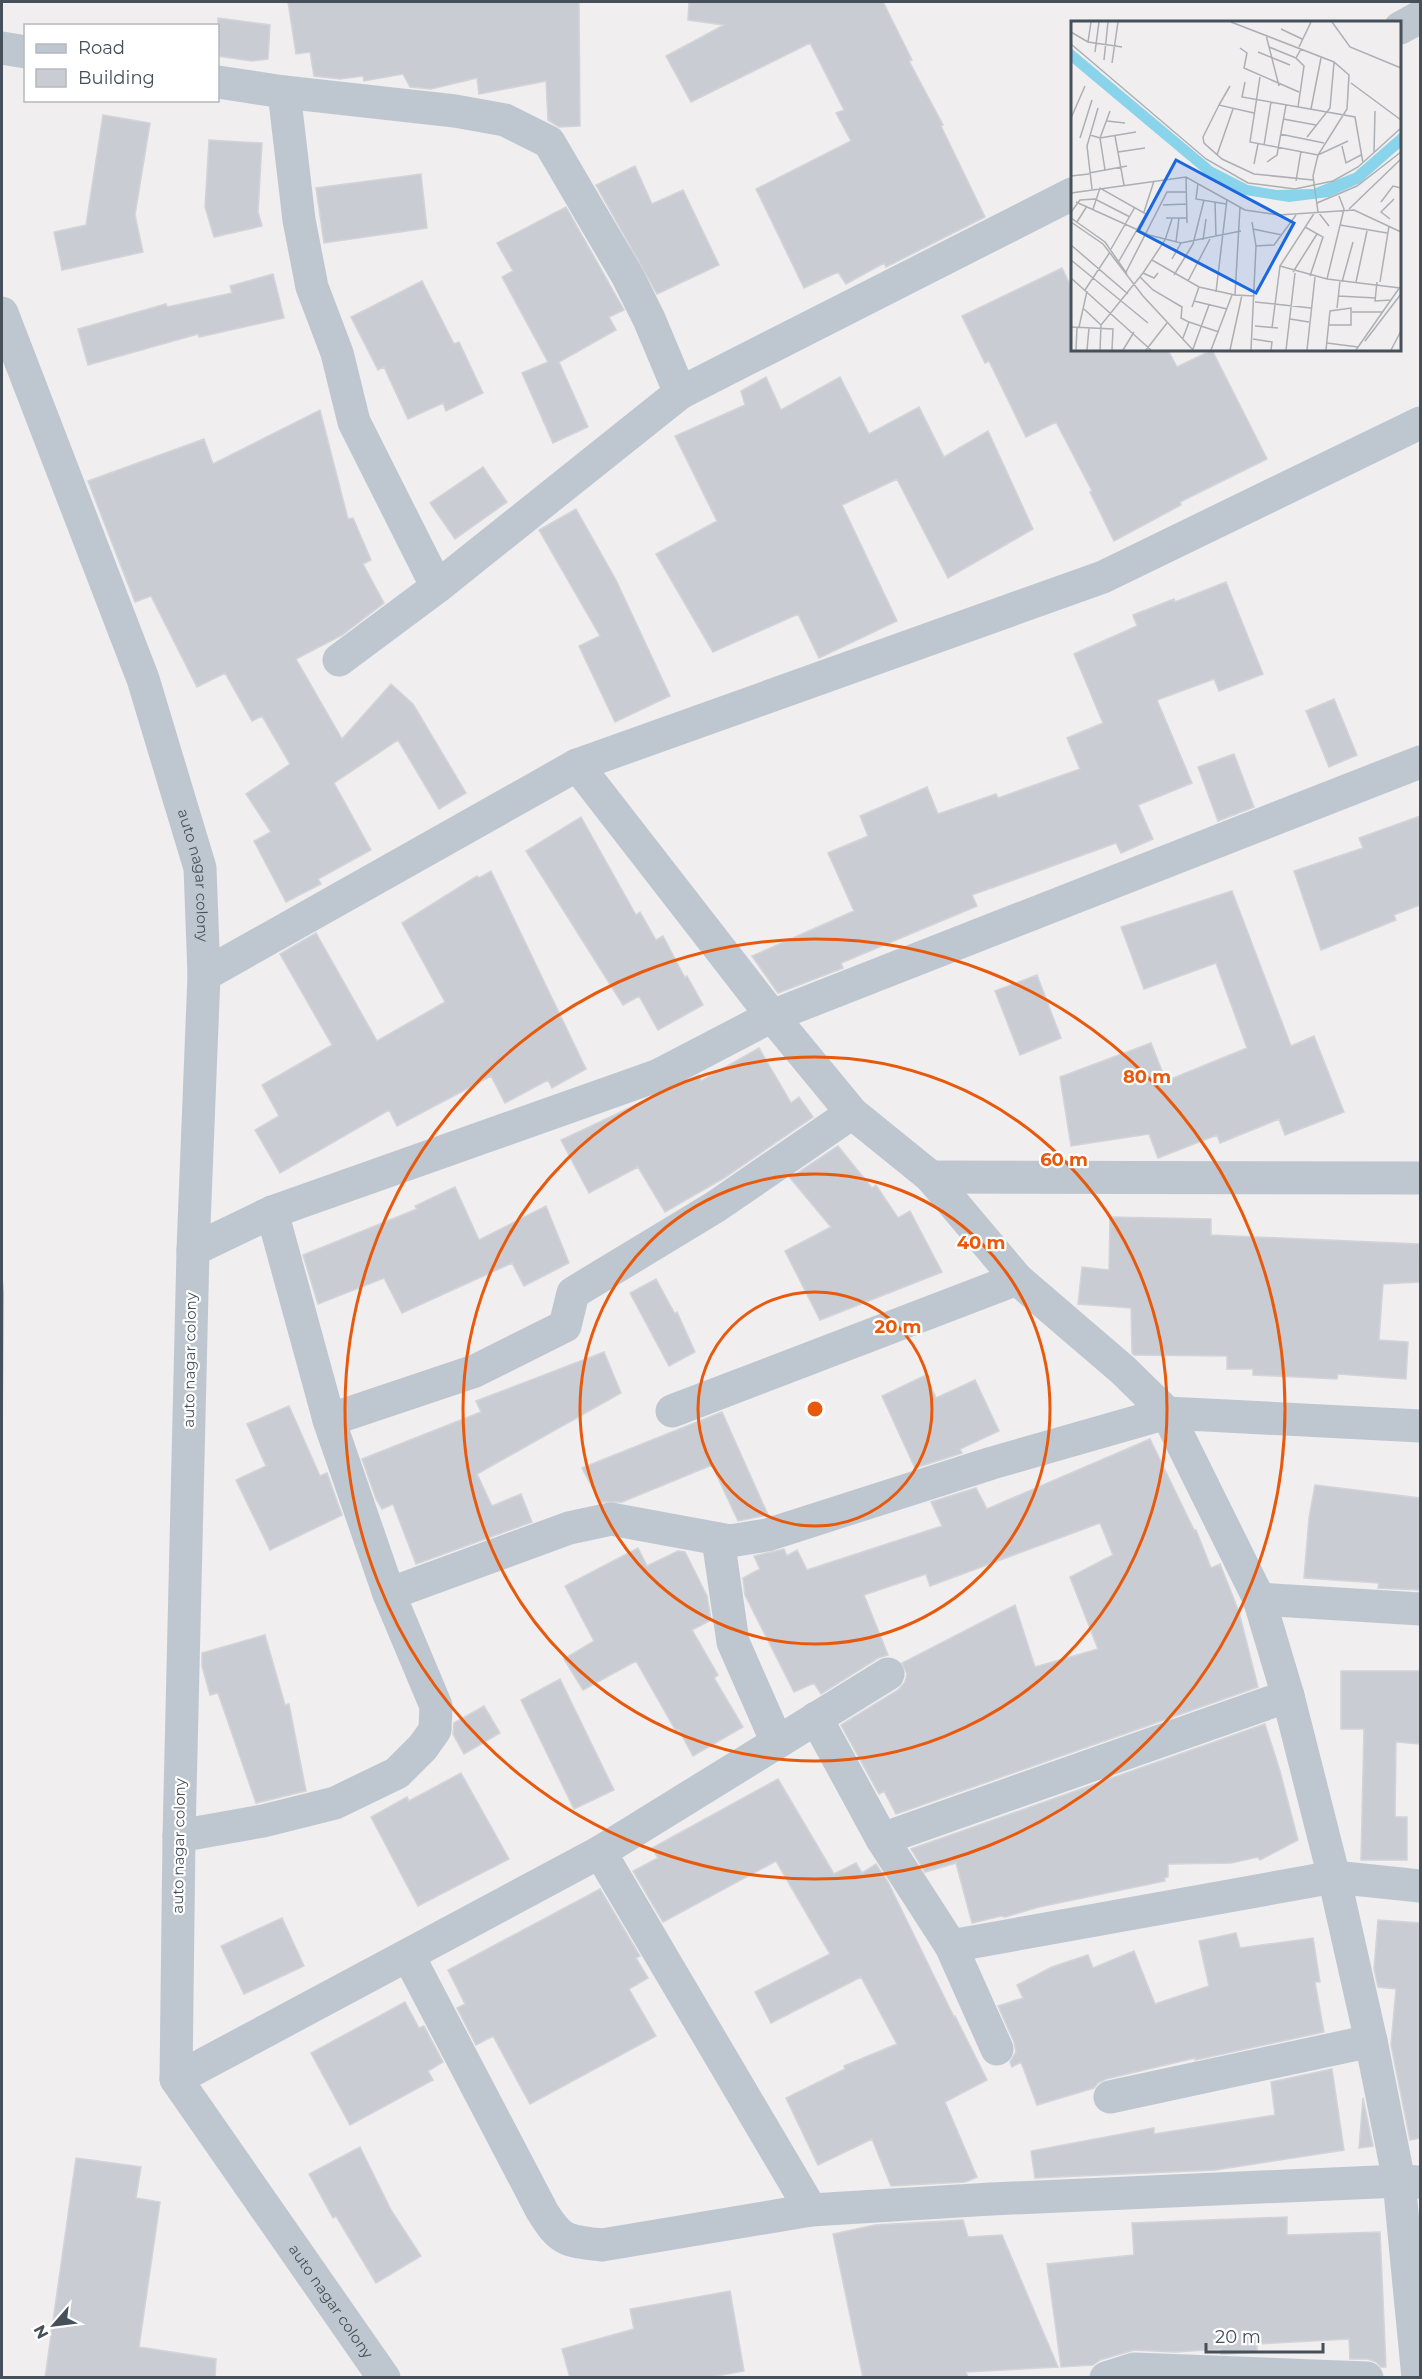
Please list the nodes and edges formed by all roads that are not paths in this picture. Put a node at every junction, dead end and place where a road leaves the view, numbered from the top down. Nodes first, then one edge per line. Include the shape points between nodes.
1 (1420, 17) edge
2 (1401, 27) edge
3 (2, 48) edge
4 (24, 52) edge
5 (219, 82) edge
6 (284, 92) junction
7 (1071, 195) edge
8 (2, 313) edge
9 (680, 393) junction
10 (1420, 423) edge
11 (437, 587) junction
12 (339, 660) dead end
13 (1420, 762) edge
14 (577, 765) junction
15 (204, 975) junction
16 (772, 1016) junction
17 (852, 1113) junction
18 (931, 1177) junction
19 (1420, 1178) edge
20 (272, 1212) junction
21 (193, 1250) junction
22 (1017, 1279) junction
23 (672, 1411) dead end
24 (1167, 1413) junction
25 (329, 1420) junction
26 (1420, 1426) edge
27 (718, 1539) junction
28 (389, 1594) junction
29 (1258, 1599) junction
30 (1420, 1609) edge
31 (888, 1674) dead end
32 (1288, 1696) junction
33 (816, 1718) junction
34 (777, 1742) junction
35 (179, 1836) junction
36 (882, 1839) junction
37 (600, 1852) junction
38 (1334, 1877) junction
39 (1420, 1886) edge
40 (951, 1946) junction
41 (408, 1955) junction
42 (1371, 2041) junction
43 (997, 2049) dead end
44 (176, 2079) junction
45 (1110, 2097) dead end
46 (1410, 2181) edge
47 (812, 2210) junction
48 (384, 2378) edge
49 (1106, 2378) edge
50 (1367, 2378) edge
51 (1418, 2378) edge

1 - 2 street
3 - 4 street
5 - 6 street
6 - 9 street via 505,120 549,142 628,277
6 - 11 street via 299,220 312,287 337,353 354,422
7 - 9 street
8 - 15 street, auto nagar colony via 143,679 200,868
9 - 11 street
10 - 14 street via 1104,577
11 - 12 street
13 - 16 street
14 - 15 street
14 - 16 street
15 - 21 street, auto nagar colony
16 - 17 street
16 - 20 street via 659,1075
17 - 18 street
17 - 25 street via 715,1207 573,1293 565,1326 475,1371
18 - 19 street
18 - 22 street
20 - 21 street
20 - 25 street
21 - 35 street, auto nagar colony
22 - 23 street
22 - 24 street
24 - 26 street
24 - 27 street via 992,1463 767,1535
24 - 29 street
25 - 28 street
27 - 28 street via 611,1519 569,1528
27 - 34 street via 733,1642
28 - 35 street via 436,1706 435,1730 423,1746 396,1773 335,1803
29 - 30 street
29 - 32 street
31 - 33 street
32 - 36 street
32 - 38 street
33 - 34 street
33 - 36 street
34 - 37 street
35 - 44 street, auto nagar colony
36 - 40 street
37 - 41 street
37 - 47 street
38 - 39 street
38 - 40 street
38 - 42 street
40 - 43 street
41 - 44 street
41 - 47 street via 555,2231 573,2242 602,2245
42 - 45 street
42 - 46 street
44 - 48 street, auto nagar colony
46 - 47 street
46 - 51 street
49 - 50 street via 1134,2369

